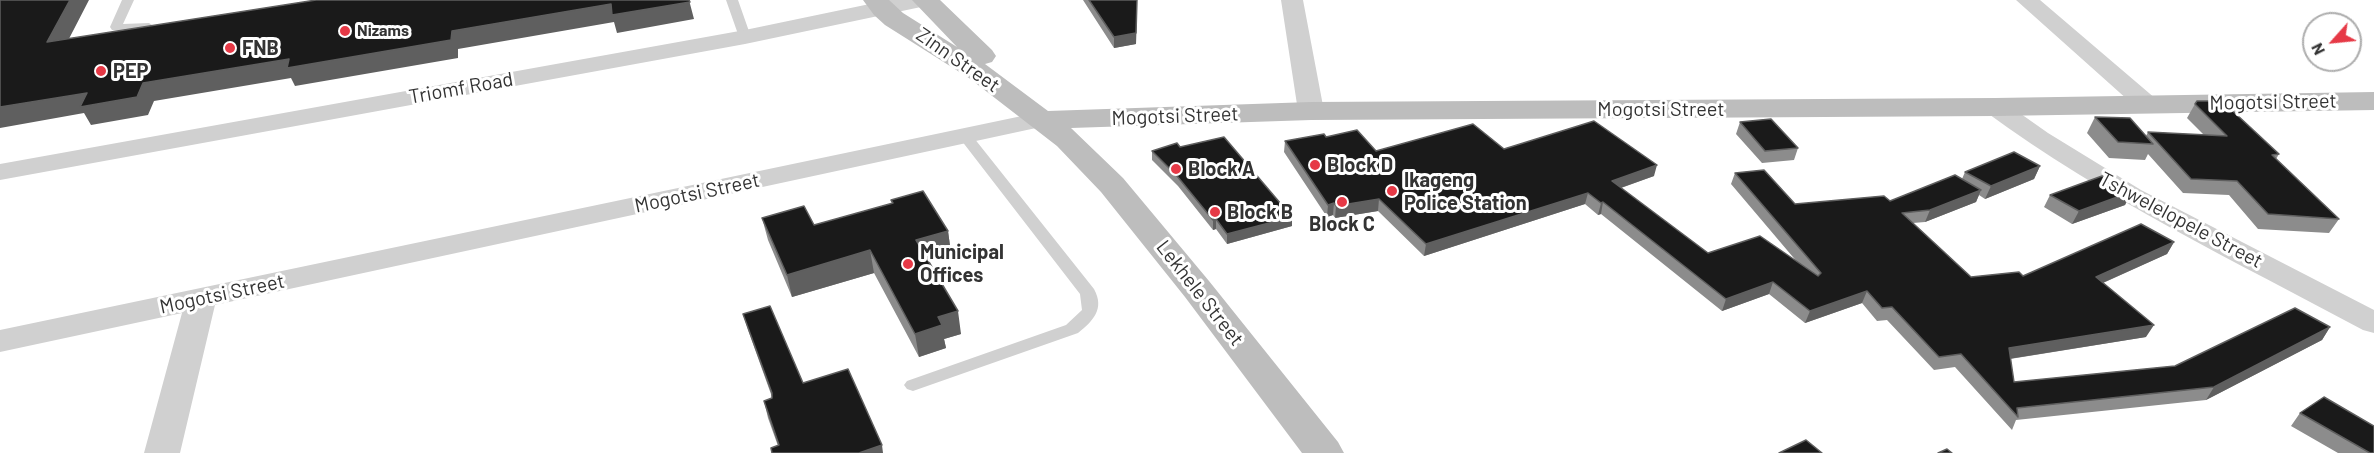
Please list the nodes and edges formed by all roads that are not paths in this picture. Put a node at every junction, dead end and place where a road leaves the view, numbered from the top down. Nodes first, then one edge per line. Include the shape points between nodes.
1 (128, 0) edge
2 (732, 0) edge
3 (923, 0) edge
4 (1292, 0) edge
5 (2027, 0) edge
6 (879, 5) edge
7 (167, 24) edge
8 (745, 37) junction
9 (2374, 101) edge
10 (2147, 104) junction
11 (1995, 106) junction
12 (1311, 111) junction
13 (1055, 127) junction
14 (965, 136) junction
15 (0, 172) edge
16 (201, 298) junction
17 (2374, 323) edge
18 (0, 341) edge
19 (912, 385) dead end
20 (162, 453) edge
21 (1324, 453) edge

1 - 7 lane via 116,27
2 - 8 lane
3 - 6 street, Triomf Road
3 - 13 street, Zinn Street
4 - 12 street
5 - 10 street
6 - 8 street, Triomf Road
6 - 13 street, Zinn Street
8 - 15 street, Triomf Road
9 - 10 street, Mogotsi Street
10 - 11 street, Mogotsi Street
11 - 12 street, Mogotsi Street
11 - 17 street, Tshwelelopele Street via 2054,149 2139,199
12 - 13 street, Mogotsi Street
13 - 14 street, Mogotsi Street
13 - 21 street, Lekhele Street via 1113,185
14 - 16 street, Mogotsi Street
14 - 19 lane via 1088,293 1092,305 1088,317 1072,329
16 - 18 street, Mogotsi Street
16 - 20 street

